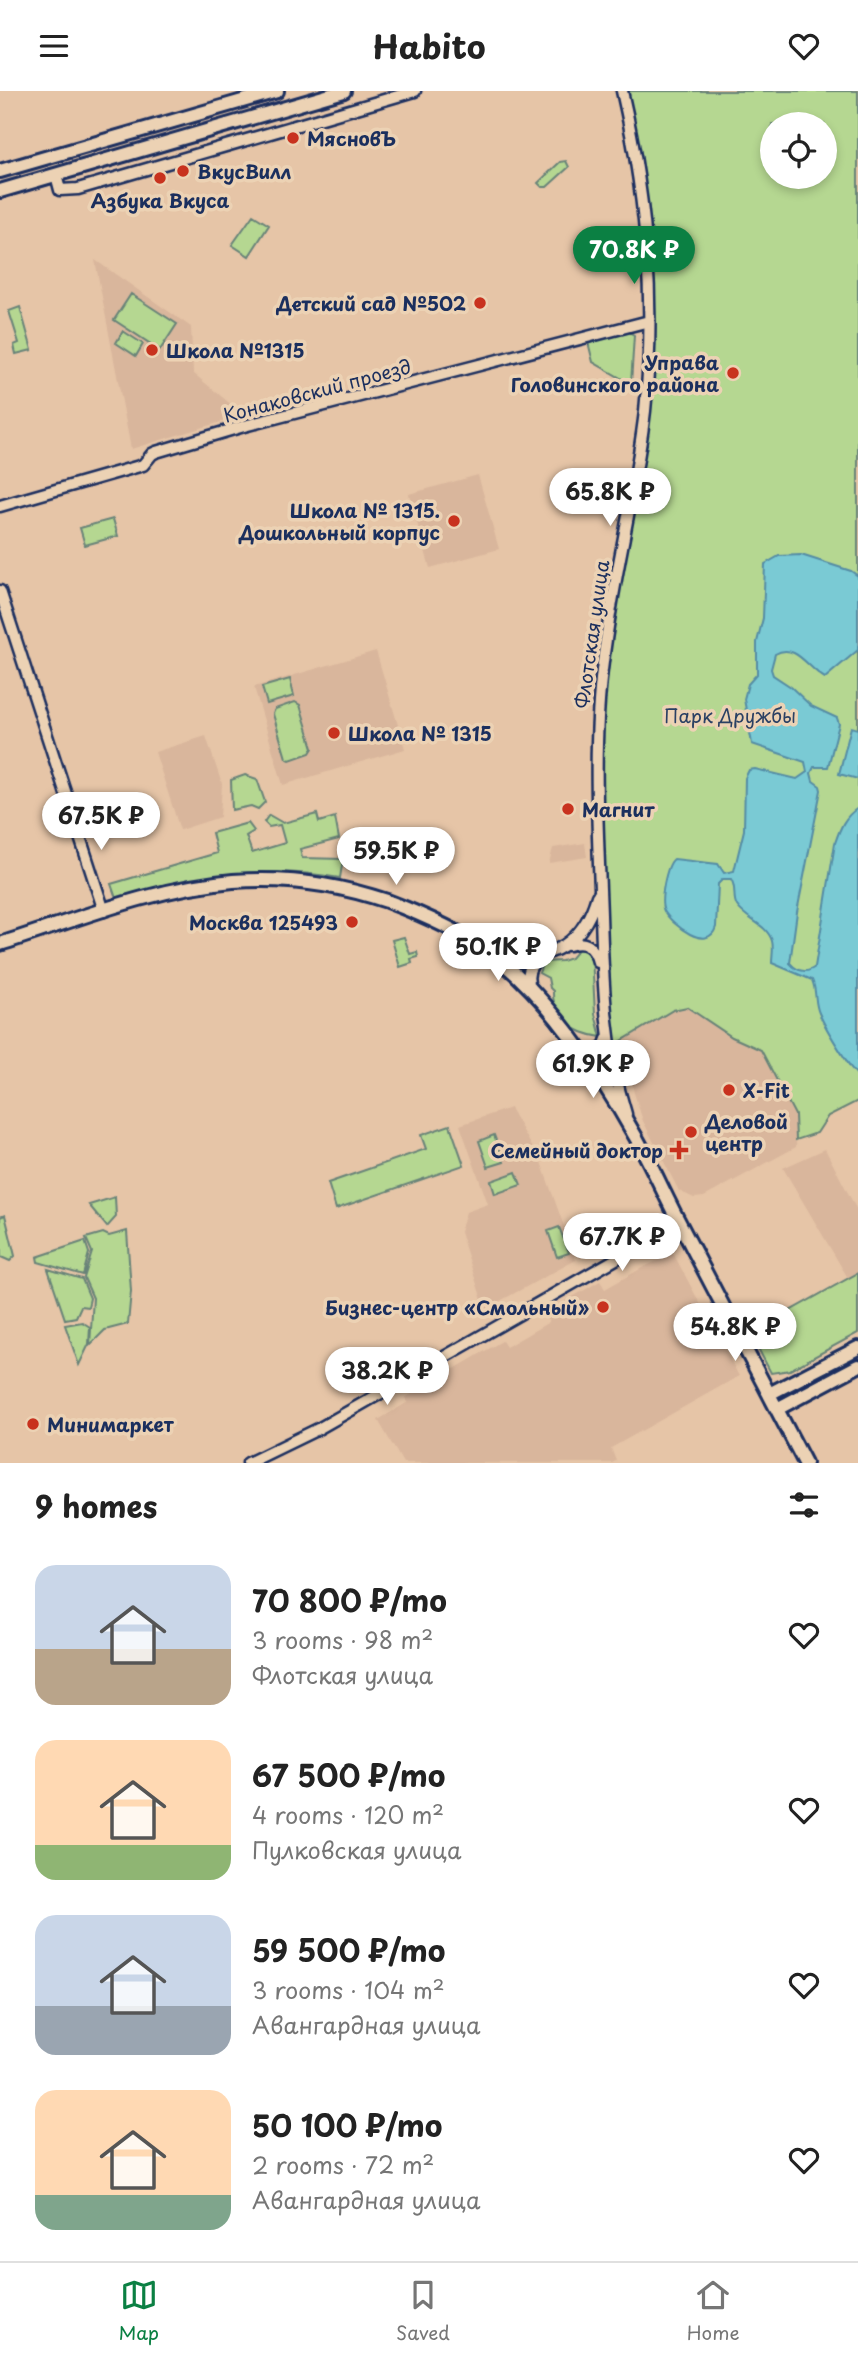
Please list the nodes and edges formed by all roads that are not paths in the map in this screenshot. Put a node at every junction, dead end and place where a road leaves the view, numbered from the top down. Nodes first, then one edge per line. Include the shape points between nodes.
1 (277, 91) edge
2 (344, 91) edge
3 (415, 91) edge
4 (622, 91) edge
5 (0, 171) edge
6 (56, 175) junction
7 (0, 191) edge
8 (649, 321) junction
9 (0, 506) edge
10 (0, 590) edge
11 (598, 889) junction
12 (104, 911) junction
13 (0, 944) edge
14 (565, 946) junction
15 (487, 951) junction
16 (547, 954) junction
17 (602, 975) junction
18 (531, 990) junction
19 (607, 1035) junction
20 (578, 1048) junction
21 (634, 1133) junction
22 (678, 1221) junction
23 (858, 1348) edge
24 (858, 1366) edge
25 (769, 1394) junction
26 (777, 1409) junction
27 (248, 1463) edge
28 (805, 1463) edge

1 - 5 main road
2 - 6 main road
3 - 6 street via 78,189 60,190
4 - 8 street, Флотская улица via 644,220
6 - 7 main road
8 - 9 street, Конаковский проезд via 233,430 156,452 144,464
8 - 11 street, Флотская улица via 645,413 602,665
10 - 12 street
11 - 14 street via 586,924
11 - 17 street, Флотская улица
12 - 13 main road
12 - 15 main road via 209,884 299,881 338,887 407,908
14 - 16 street
14 - 17 street, Флотская улица via 582,943 593,949
15 - 16 street via 521,958
15 - 18 main road
16 - 18 street via 529,970
17 - 19 street, Флотская улица
18 - 20 main road
19 - 20 street via 600,1051
19 - 21 street, Флотская улица via 615,1079
20 - 21 main road
21 - 22 main road, Флотская улица
22 - 25 main road, Флотская улица
22 - 27 street via 318,1429
23 - 25 main road
24 - 26 main road
25 - 26 main road, Флотская улица
26 - 28 main road, Флотская улица

